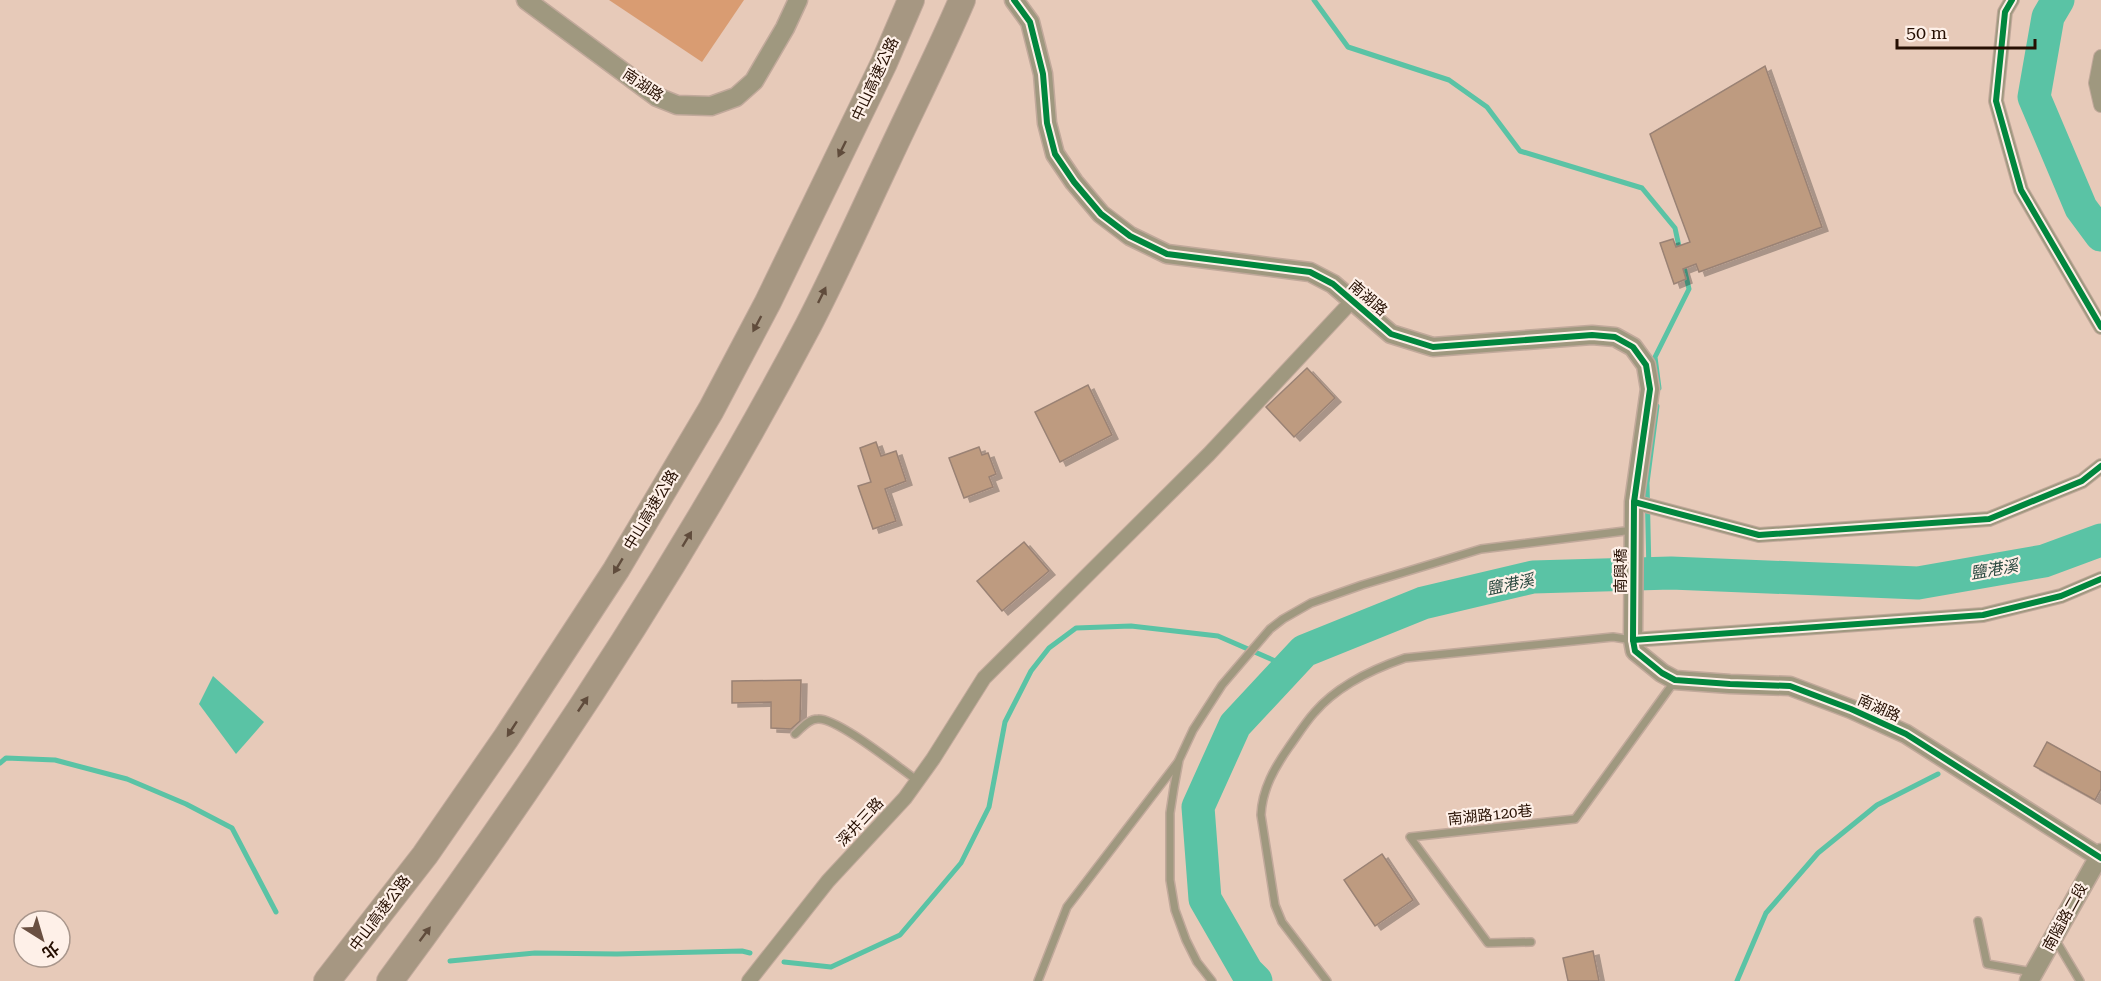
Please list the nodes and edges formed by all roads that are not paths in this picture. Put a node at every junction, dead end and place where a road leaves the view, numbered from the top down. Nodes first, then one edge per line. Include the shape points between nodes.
1 (526, 0) edge
2 (798, 0) edge
3 (911, 0) edge
4 (962, 0) edge
5 (1014, 0) edge
6 (2012, 0) edge
7 (2101, 57) edge
8 (2101, 105) edge
9 (1352, 301) junction
10 (2101, 327) edge
11 (2101, 466) edge
12 (1634, 502) junction
13 (1633, 530) junction
14 (2101, 579) edge
15 (1633, 640) junction
16 (1675, 680) junction
17 (795, 734) dead end
18 (1179, 760) junction
19 (918, 782) junction
20 (2100, 856) edge
21 (1978, 921) dead end
22 (2053, 937) junction
23 (1531, 942) dead end
24 (2032, 976) edge
25 (327, 981) edge
26 (390, 981) edge
27 (748, 981) edge
28 (1038, 981) edge
29 (1212, 981) edge
30 (1327, 981) edge
31 (2080, 981) edge

1 - 2 street, 南湖路 via 657,97 676,105 711,106 736,97 754,81
3 -> 25 highway, 中山高速公路 via 768,302 711,410 616,570 425,855
26 -> 4 highway via 541,767 636,624 708,503 808,325
5 - 9 street, 南湖路 via 1030,22 1043,74 1047,123 1055,154 1101,214 1130,236 1167,254 1310,272 1333,284
6 - 10 street via 2005,12 1996,101 2021,190
7 - 8 street via 2096,83
9 - 12 street, 南湖路 via 1391,334 1433,347 1592,334 1615,338 1633,347 1646,365 1650,389
9 - 19 street, 深井三路 via 1209,454 984,678
11 - 12 street via 2082,481 1989,519 1759,535
12 - 13 street, 南興橋
13 - 15 street, 南興橋
13 - 18 lane via 1481,549 1311,603 1270,628 1222,685
14 - 15 street via 2061,596 1983,615
15 - 16 street, 南湖路 via 1635,651
15 - 30 lane via 1613,637 1405,658 1364,676 1314,712 1278,762 1262,800 1261,815 1278,914
16 - 20 street, 南湖路 via 1790,686 1851,709 1906,734
16 - 23 lane, 南湖路120巷 via 1575,819 1410,837 1488,943
17 - 19 lane via 818,718 841,727
18 - 28 lane via 1067,907
18 - 29 lane via 1170,813 1170,880 1186,940
19 - 27 street, 深井三路 via 828,881
20 - 22 street, 南隘路二段
21 - 24 lane via 1987,964
22 - 24 street, 南隘路二段
22 - 31 lane

